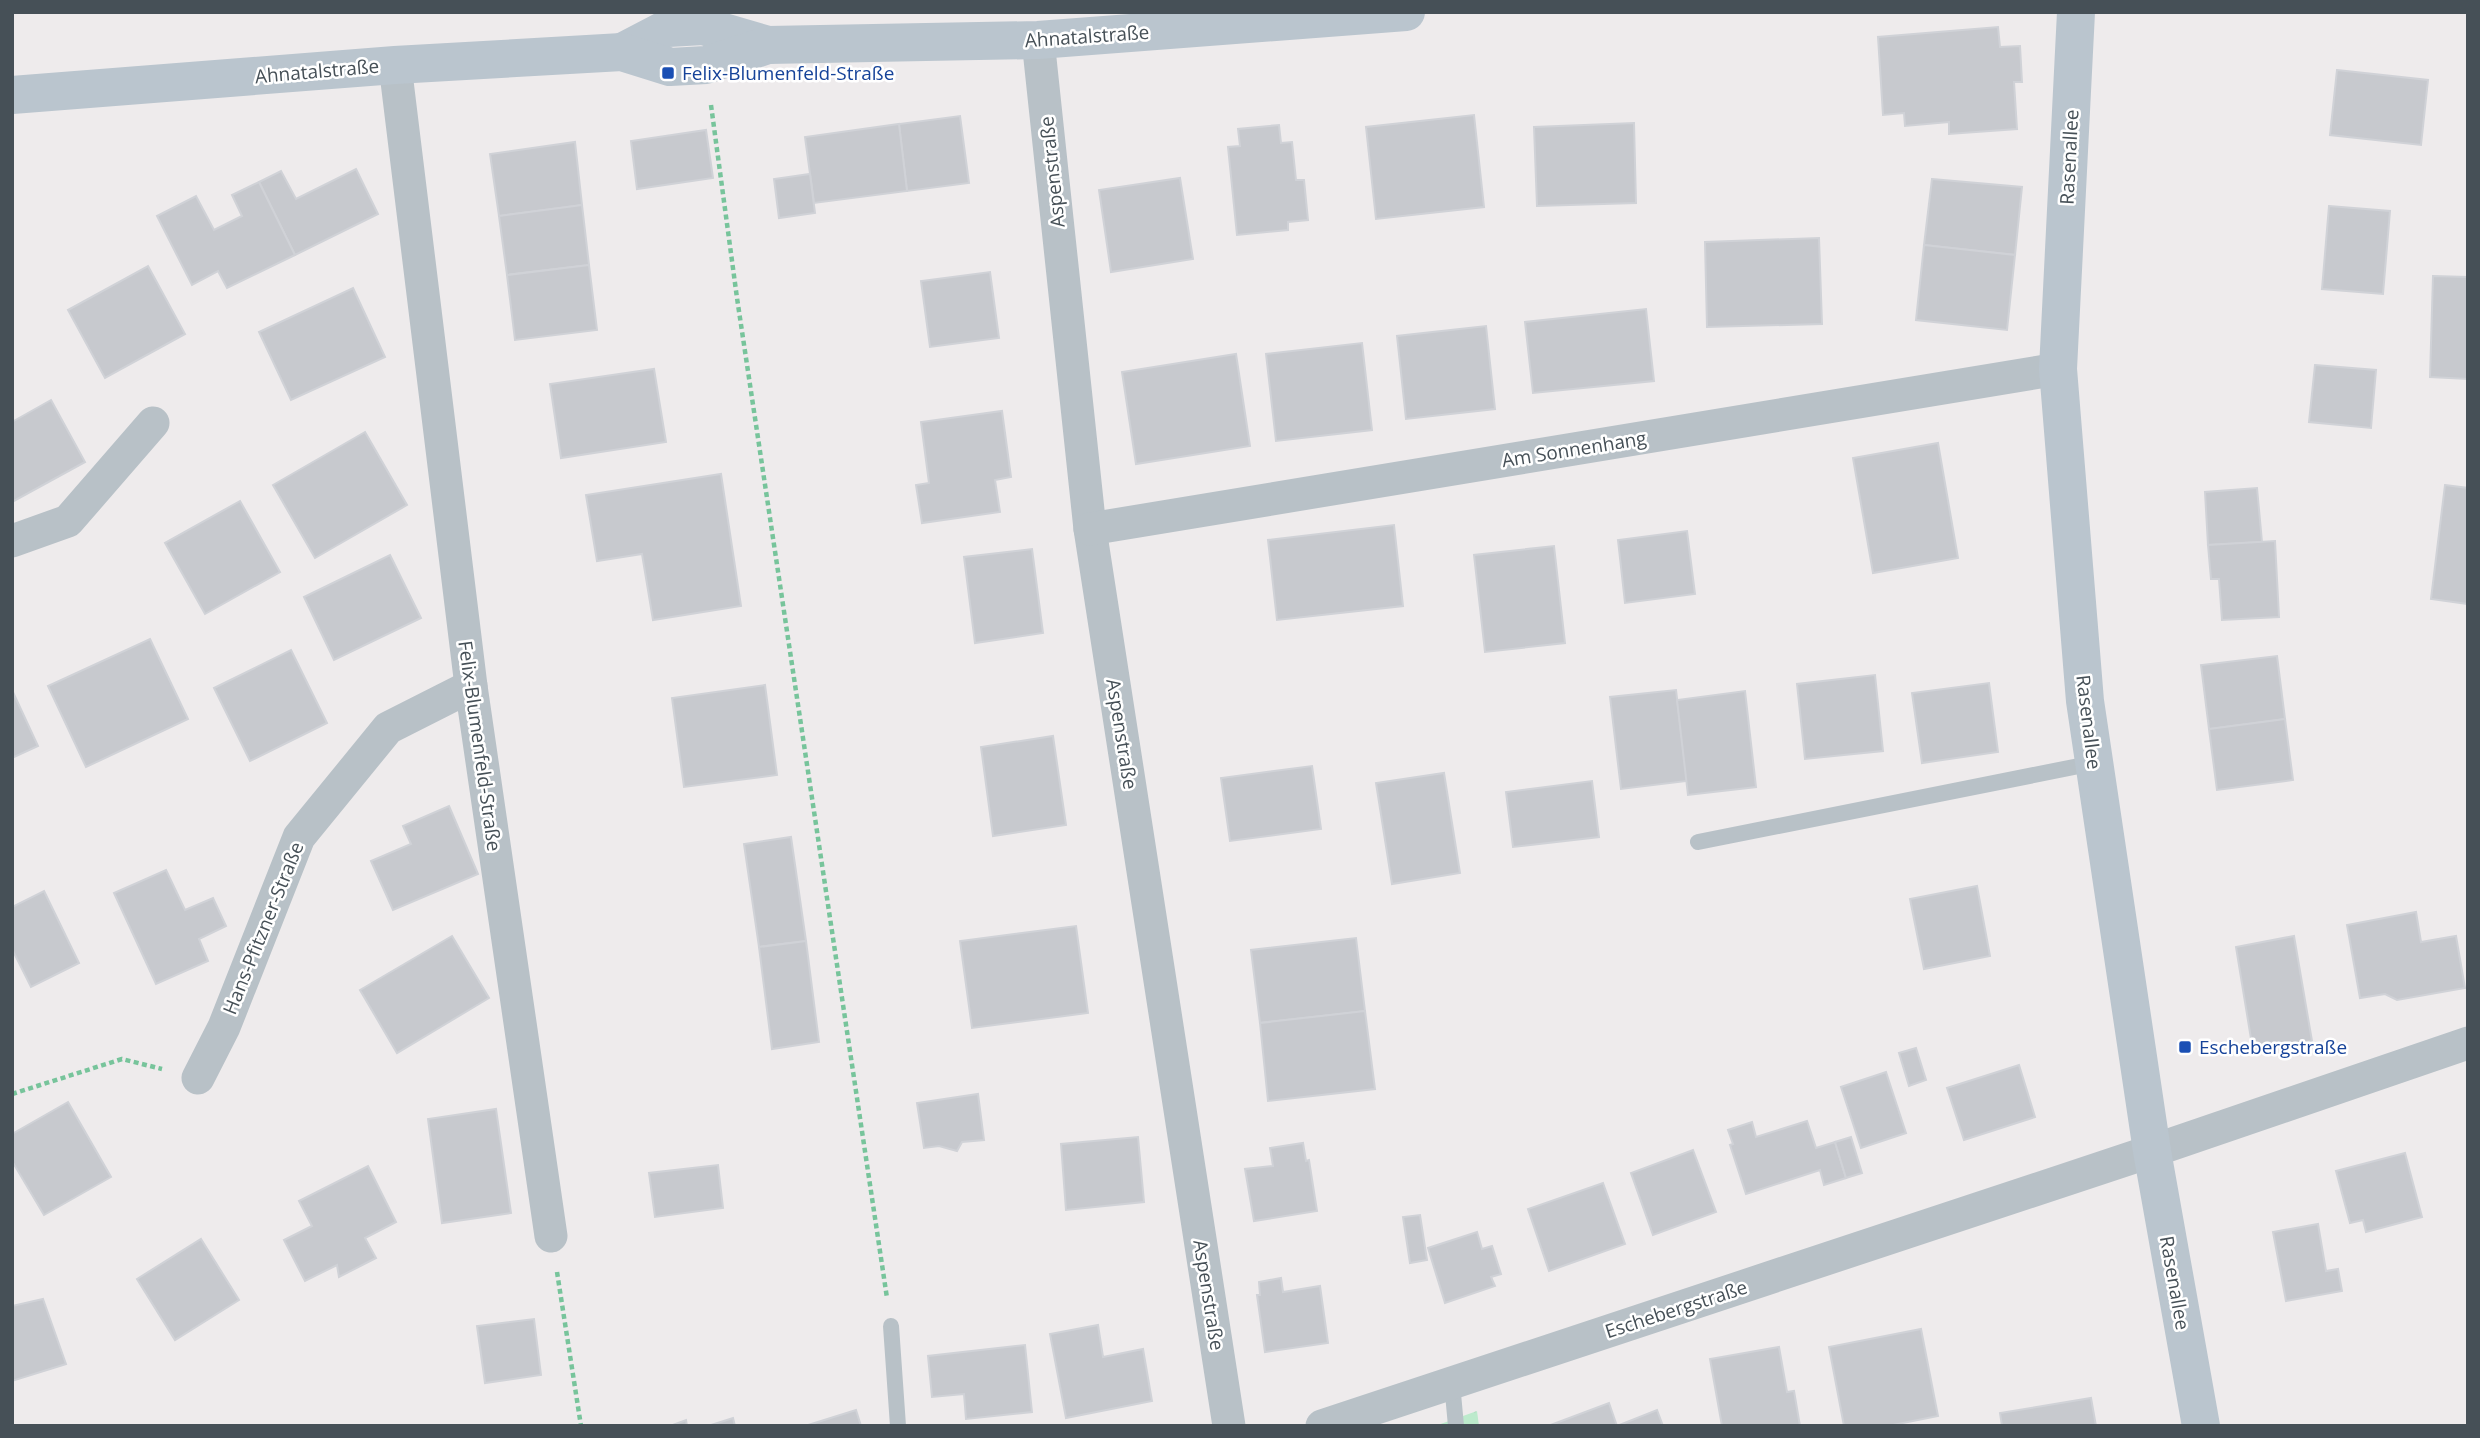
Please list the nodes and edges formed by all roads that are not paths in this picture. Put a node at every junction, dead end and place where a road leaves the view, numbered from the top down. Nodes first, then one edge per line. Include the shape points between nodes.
1 (1406, 12) edge
2 (2076, 12) edge
3 (1038, 40) junction
4 (768, 45) junction
5 (622, 52) junction
6 (395, 65) junction
7 (13, 99) edge
8 (2058, 369) junction
9 (153, 423) dead end
10 (1090, 528) junction
11 (12, 541) edge
12 (471, 686) junction
13 (2094, 763) junction
14 (1698, 842) dead end
15 (2468, 1043) edge
16 (198, 1078) road end
17 (2152, 1151) junction
18 (551, 1236) road end
19 (891, 1326) road end
20 (1451, 1383) junction
21 (898, 1426) edge
22 (1229, 1426) edge
23 (1322, 1426) edge
24 (1455, 1426) edge
25 (2201, 1426) edge

1 - 3 street, Ahnatalstraße
2 - 8 street, Rasenallee
3 - 4 street, Ahnatalstraße
3 - 10 street, Aspenstraße
4 - 5 street, Ahnatalstraße via 706,65 670,67
4 - 5 street, Ahnatalstraße via 703,26 668,29
5 - 6 street, Ahnatalstraße
6 - 7 street, Ahnatalstraße
6 - 12 street, Felix-Blumenfeld-Straße
8 - 10 street, Am Sonnenhang
8 - 13 street, Rasenallee
9 - 11 street via 68,521
10 - 22 street, Aspenstraße
12 - 16 street, Hans-Pfitzner-Straße via 388,728 299,837 224,1027
12 - 18 street, Felix-Blumenfeld-Straße
13 - 14 lane
13 - 17 street, Rasenallee
15 - 17 street, Eschebergstraße
17 - 20 street, Eschebergstraße
17 - 25 street, Rasenallee
19 - 21 lane
20 - 23 street, Eschebergstraße
20 - 24 lane

